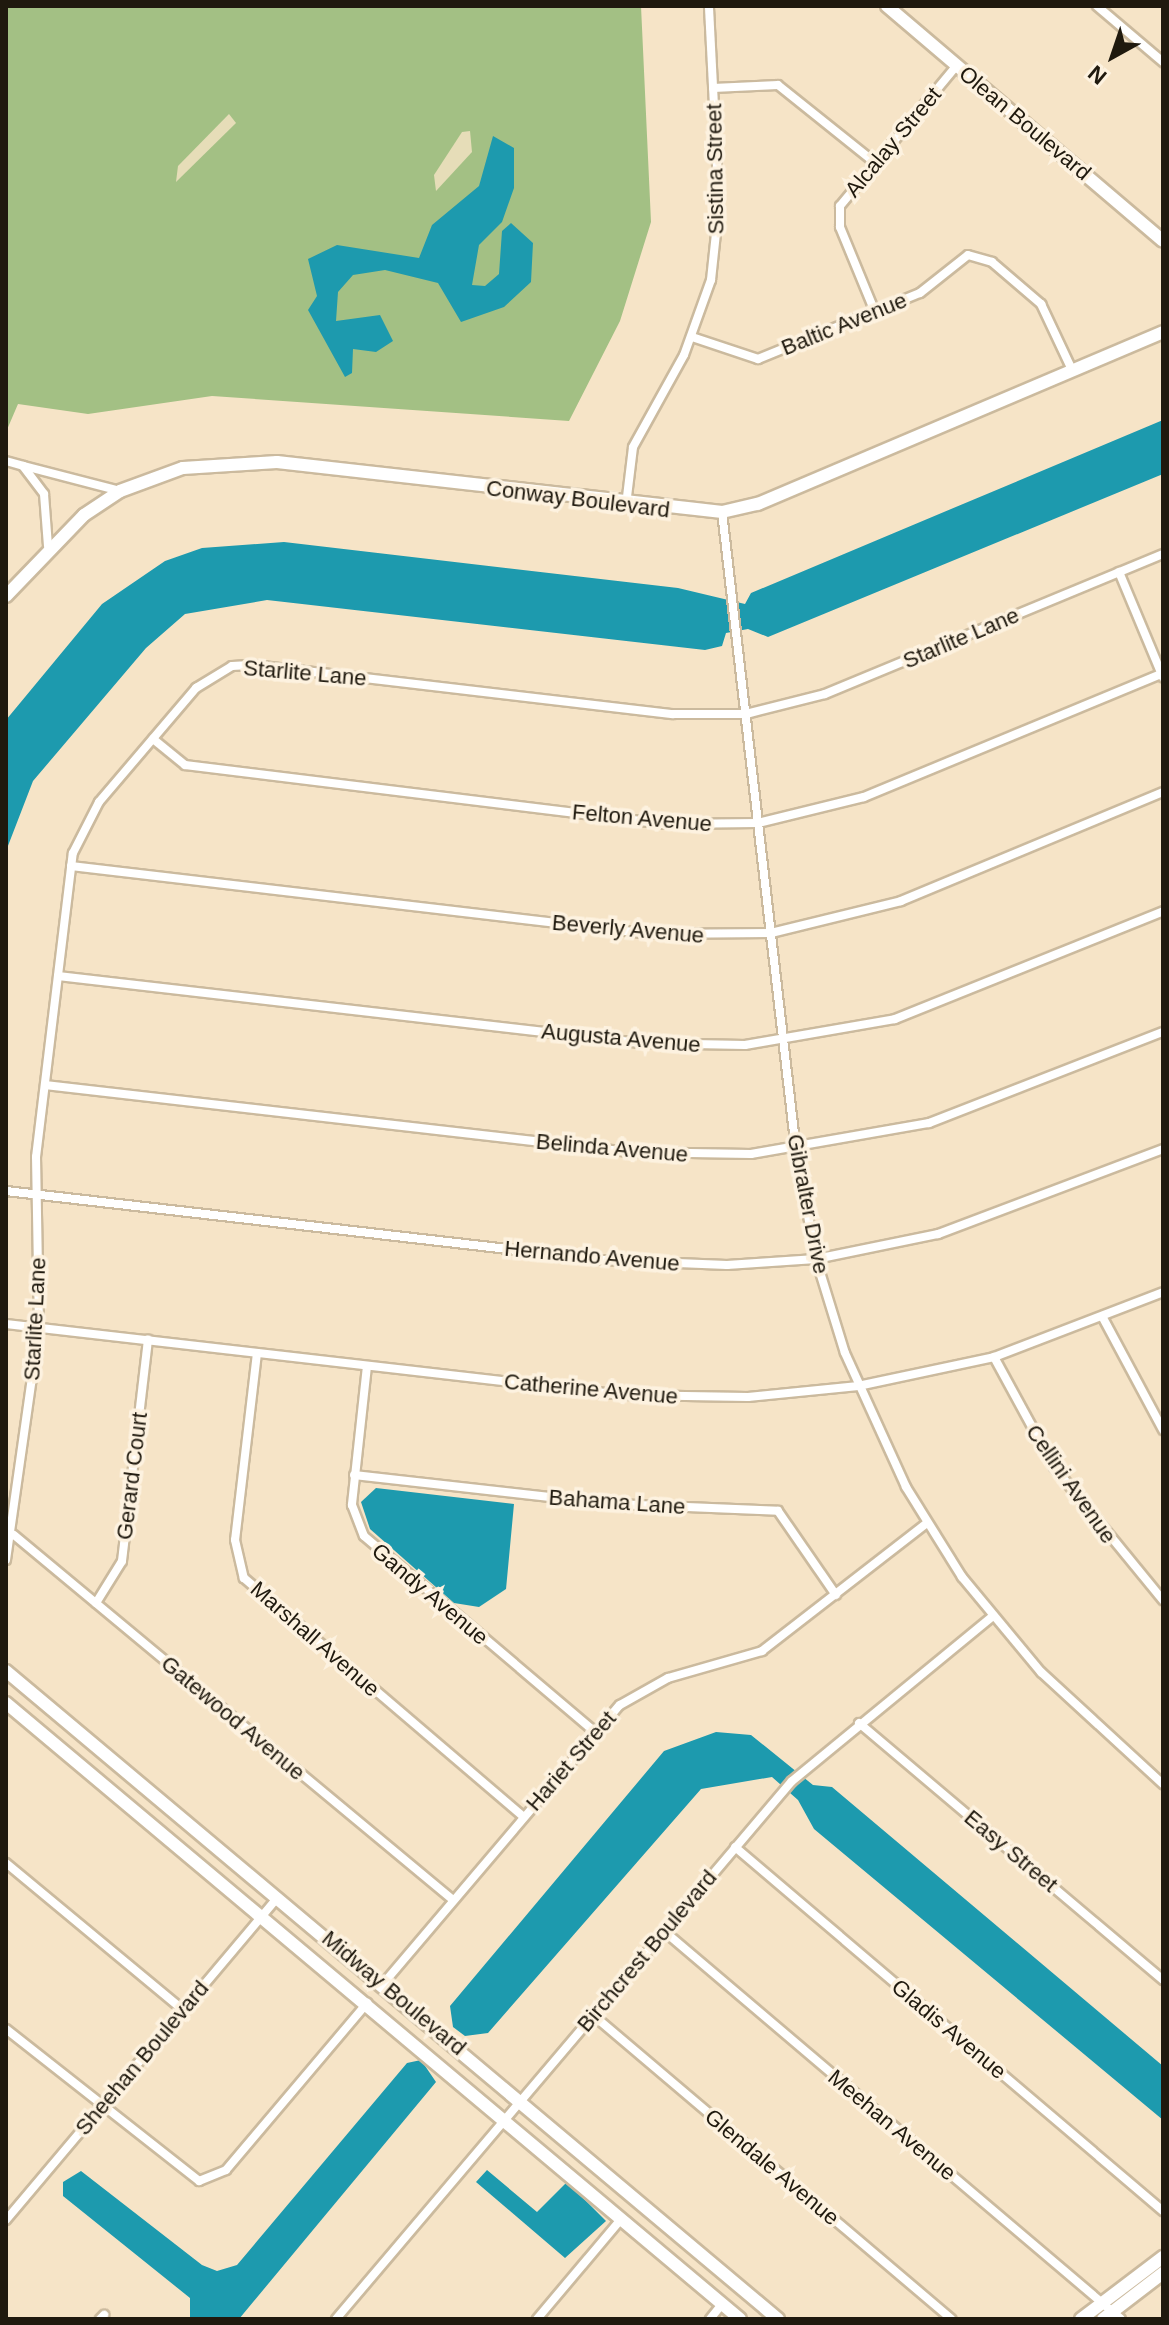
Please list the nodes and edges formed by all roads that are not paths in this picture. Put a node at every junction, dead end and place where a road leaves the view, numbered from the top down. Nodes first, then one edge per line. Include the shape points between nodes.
1 (709, 6) edge
2 (887, 6) edge
3 (1097, 6) edge
4 (1163, 62) edge
5 (957, 65) junction
6 (713, 88) junction
7 (874, 162) junction
8 (1163, 241) edge
9 (875, 312) junction
10 (1163, 332) edge
11 (692, 337) junction
12 (1072, 370) junction
13 (6, 461) edge
14 (23, 466) junction
15 (120, 491) junction
16 (626, 505) junction
17 (722, 512) junction
18 (48, 546) junction
19 (1163, 554) edge
20 (1119, 572) junction
21 (6, 596) edge
22 (1163, 674) edge
23 (746, 714) junction
24 (153, 739) junction
25 (1163, 792) edge
26 (758, 823) junction
27 (71, 866) junction
28 (1163, 911) edge
29 (771, 933) junction
30 (58, 976) junction
31 (1163, 1032) edge
32 (783, 1042) junction
33 (45, 1085) junction
34 (1163, 1149) edge
35 (796, 1151) junction
36 (6, 1191) edge
37 (35, 1194) junction
38 (816, 1259) junction
39 (1163, 1292) edge
40 (1103, 1318) junction
41 (6, 1324) edge
42 (39, 1328) junction
43 (148, 1340) junction
44 (257, 1353) junction
45 (994, 1357) junction
46 (367, 1366) junction
47 (858, 1386) junction
48 (1163, 1412) edge
49 (1153, 1416) junction
50 (1163, 1430) edge
51 (354, 1475) junction
52 (926, 1524) junction
53 (14, 1535) junction
54 (6, 1560) edge
55 (836, 1595) junction
56 (1163, 1600) edge
57 (96, 1603) junction
58 (992, 1617) junction
59 (6, 1671) edge
60 (6, 1703) edge
61 (859, 1723) junction
62 (594, 1731) junction
63 (1163, 1784) edge
64 (523, 1816) junction
65 (735, 1847) junction
66 (6, 1863) edge
67 (278, 1896) junction
68 (453, 1900) junction
69 (262, 1915) junction
70 (664, 1931) junction
71 (1163, 1980) edge
72 (383, 1984) junction
73 (367, 2003) junction
74 (183, 2010) junction
75 (593, 2015) junction
76 (6, 2029) edge
77 (521, 2099) junction
78 (101, 2107) junction
79 (505, 2118) junction
80 (1163, 2211) edge
81 (6, 2218) edge
82 (622, 2218) junction
83 (1163, 2257) edge
84 (1163, 2273) edge
85 (1101, 2302) junction
86 (722, 2304) junction
87 (1112, 2316) edge
88 (336, 2319) edge
89 (537, 2319) edge
90 (710, 2319) edge
91 (740, 2319) edge
92 (778, 2319) edge
93 (952, 2319) edge
94 (1081, 2319) edge

1 - 6 street, Sistina Street
2 - 5 street, Olean Boulevard
3 - 4 street
5 - 7 street, Alcalay Street
5 - 8 street, Olean Boulevard
6 - 7 street via 778,85
6 - 11 street, Sistina Street via 718,228
7 - 9 street, Alcalay Street via 838,217
9 - 11 street, Baltic Avenue via 758,359
9 - 12 street, Baltic Avenue via 920,293 956,259 981,256 1041,304
10 - 12 street, Conway Boulevard
11 - 16 street, Sistina Street via 633,447
12 - 17 street, Conway Boulevard via 758,504
13 - 14 street
14 - 15 street
14 - 18 street via 48,505
15 - 16 street, Conway Boulevard via 183,468 253,460
15 - 18 street, Conway Boulevard
16 - 17 street, Conway Boulevard
17 - 23 street, Gibralter Drive
18 - 21 street, Conway Boulevard
19 - 20 street, Starlite Lane
20 - 22 street
20 - 23 street, Starlite Lane via 825,694
22 - 26 street, Felton Avenue via 864,797
23 - 24 street, Starlite Lane via 673,714 243,666 213,674
23 - 26 street, Gibralter Drive
24 - 26 street, Felton Avenue via 185,765 663,824
24 - 27 street, Starlite Lane via 90,815
25 - 29 street, Beverly Avenue via 901,901
26 - 29 street, Gibralter Drive
27 - 29 street, Beverly Avenue via 651,934
27 - 30 street, Starlite Lane
28 - 32 street, Augusta Avenue via 928,1008
29 - 32 street, Gibralter Drive
30 - 32 street, Augusta Avenue via 640,1043
30 - 33 street, Starlite Lane
31 - 35 street, Belinda Avenue via 942,1119
32 - 35 street, Gibralter Drive
33 - 35 street, Belinda Avenue via 629,1152
33 - 37 street, Starlite Lane
34 - 38 street, Hernando Avenue via 983,1221
35 - 38 street, Gibralter Drive
36 - 37 street, Hernando Avenue
37 - 38 street, Hernando Avenue via 634,1263
37 - 42 street, Starlite Lane
38 - 47 street, Gibralter Drive
39 - 40 street, Catherine Avenue
40 - 45 street, Catherine Avenue
40 - 49 street
41 - 42 street, Catherine Avenue
42 - 43 street, Catherine Avenue
42 - 53 street, Starlite Lane
43 - 44 street, Catherine Avenue
43 - 57 street, Gerard Court via 122,1561
44 - 46 street, Catherine Avenue
44 - 64 street, Marshall Avenue via 235,1540 244,1578
45 - 47 street, Catherine Avenue
45 - 56 street, Cellini Avenue via 1054,1467
46 - 47 street, Catherine Avenue via 659,1397
46 - 51 street, Gandy Avenue
47 - 52 street, Gibralter Drive
48 - 49 street
49 - 50 street
51 - 55 street, Bahama Lane via 614,1504 778,1511
51 - 62 street, Gandy Avenue via 352,1505 369,1543
52 - 55 street, Hariet Street
52 - 58 street, Gibralter Drive
53 - 54 street, Starlite Lane
53 - 57 street, Gatewood Avenue
55 - 62 street, Hariet Street via 762,1651 653,1684
57 - 68 street, Gatewood Avenue
58 - 61 street, Birchcrest Boulevard
58 - 63 street, Gibralter Drive via 1070,1702
59 - 67 street, Midway Boulevard
60 - 69 street, Midway Boulevard
61 - 65 street, Birchcrest Boulevard via 808,1765
61 - 71 street, Easy Street
62 - 64 street, Hariet Street
64 - 68 street, Hariet Street
65 - 70 street, Birchcrest Boulevard
65 - 80 street, Gladis Avenue
66 - 74 street
67 - 69 street, Sheehan Boulevard
67 - 72 street, Midway Boulevard
68 - 72 street, Hariet Street
69 - 73 street, Midway Boulevard
69 - 74 street, Sheehan Boulevard
70 - 75 street, Birchcrest Boulevard
70 - 85 street, Meehan Avenue
72 - 77 street, Midway Boulevard
73 - 78 street via 214,2178 184,2176
73 - 79 street, Midway Boulevard
74 - 78 street, Sheehan Boulevard
75 - 77 street, Birchcrest Boulevard
75 - 93 street, Glendale Avenue
76 - 78 street
77 - 79 street, Birchcrest Boulevard
77 - 92 street, Midway Boulevard
78 - 81 street, Sheehan Boulevard
79 - 82 street, Midway Boulevard
79 - 88 street, Birchcrest Boulevard
82 - 86 street, Midway Boulevard
82 - 89 street
83 - 85 street
84 - 87 street
85 - 87 street, Meehan Avenue
85 - 94 street
86 - 90 street
86 - 91 street, Midway Boulevard

